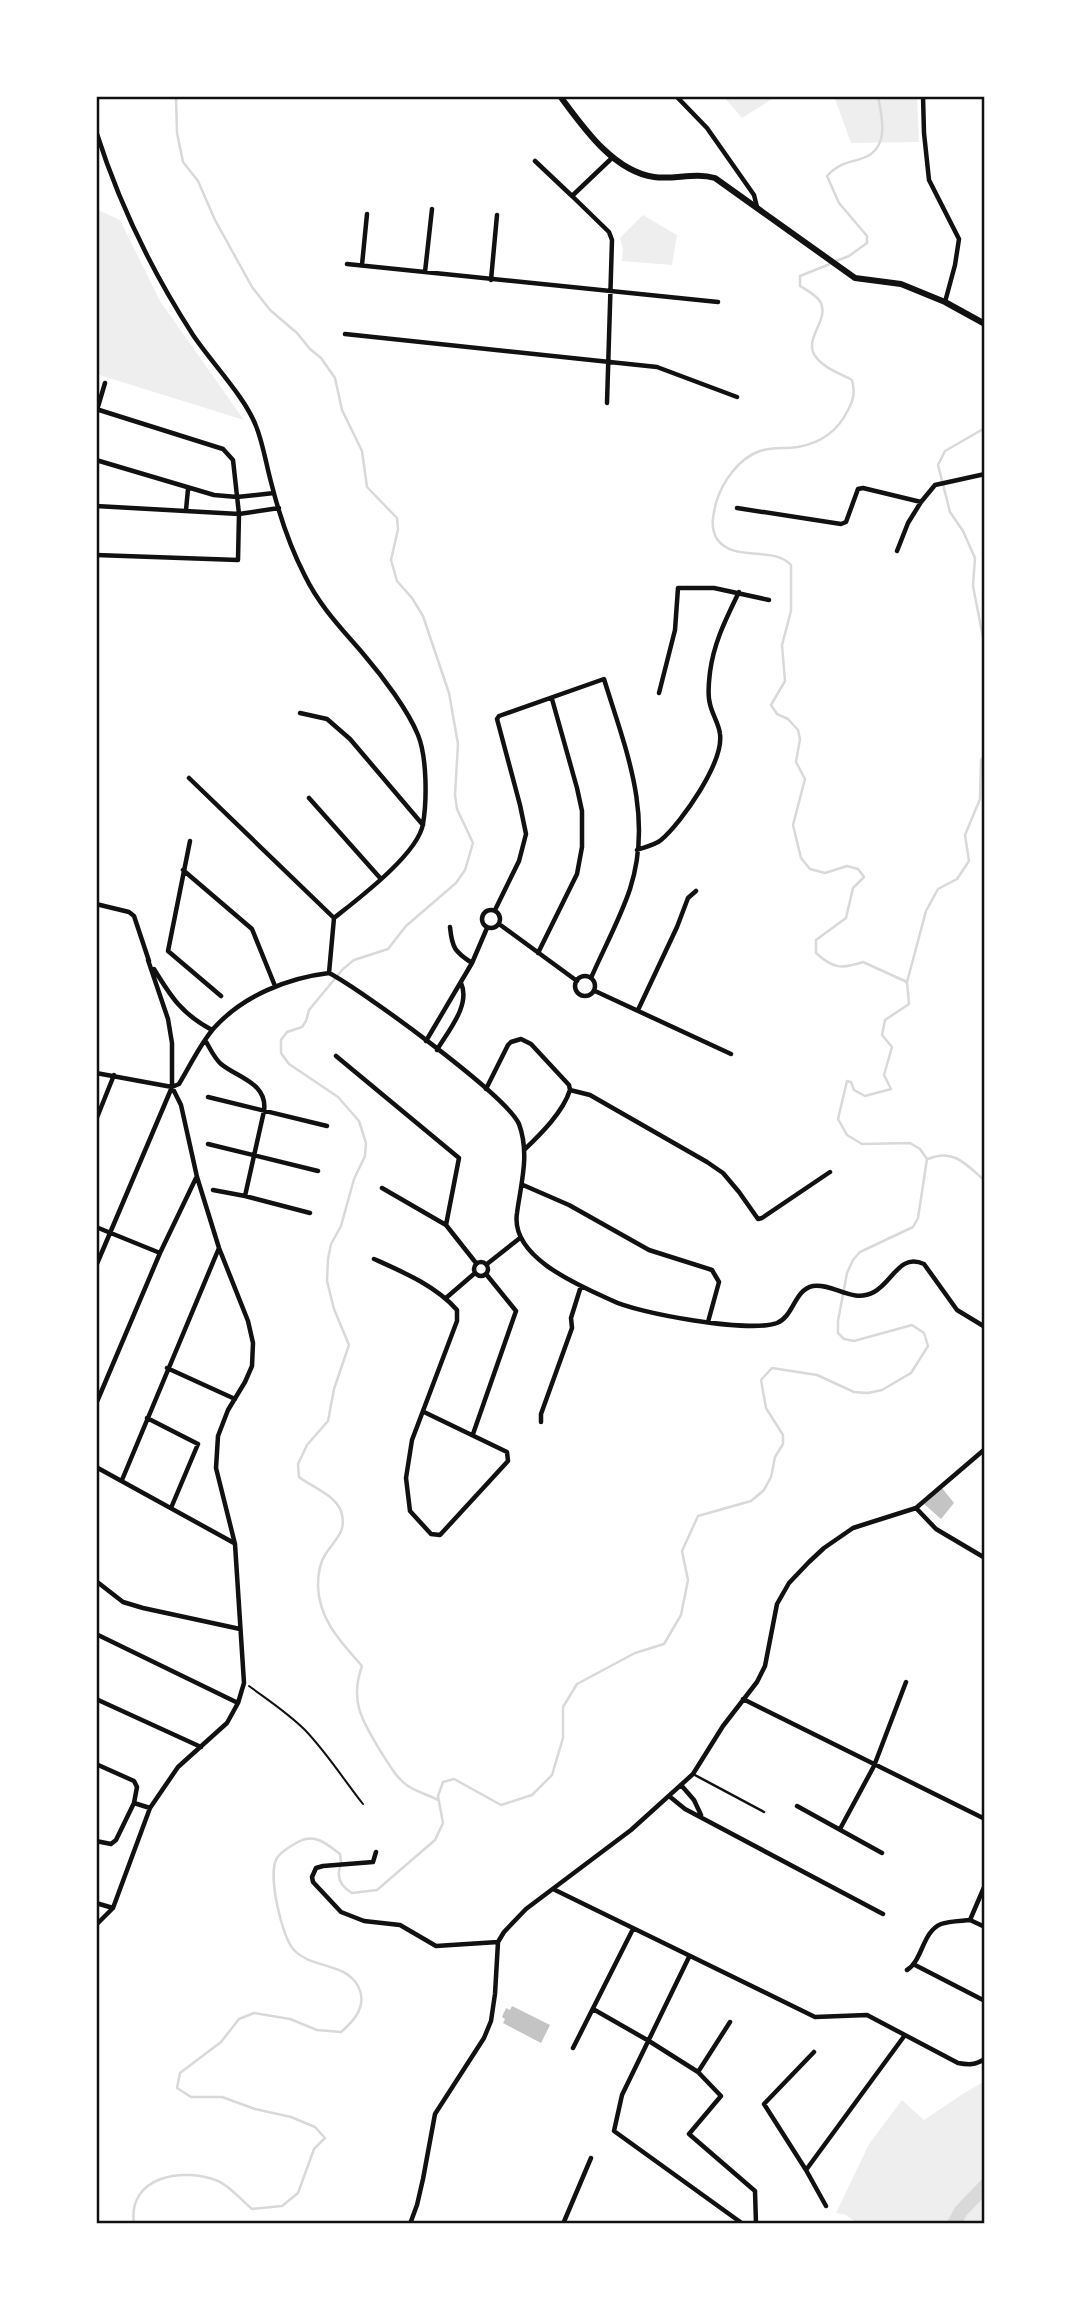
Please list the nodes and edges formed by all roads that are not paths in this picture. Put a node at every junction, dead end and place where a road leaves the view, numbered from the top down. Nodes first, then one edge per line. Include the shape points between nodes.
1 (560, 96) edge
2 (676, 96) edge
3 (923, 96) edge
4 (96, 131) edge
5 (613, 157) junction
6 (535, 162) dead end
7 (572, 196) junction
8 (757, 207) junction
9 (432, 209) dead end
10 (367, 214) dead end
11 (497, 215) dead end
12 (346, 264) dead end
13 (362, 265) junction
14 (425, 272) junction
15 (491, 280) junction
16 (611, 292) junction
17 (718, 302) dead end
18 (945, 302) junction
19 (985, 324) edge
20 (345, 334) dead end
21 (609, 362) junction
22 (105, 383) dead end
23 (737, 397) dead end
24 (607, 403) dead end
25 (96, 410) edge
26 (96, 460) edge
27 (985, 474) edge
28 (188, 489) junction
29 (274, 493) junction
30 (237, 497) junction
31 (921, 502) junction
32 (96, 506) edge
33 (279, 508) junction
34 (737, 508) dead end
35 (186, 510) junction
36 (239, 514) junction
37 (897, 551) dead end
38 (96, 555) edge
39 (739, 592) junction
40 (769, 600) dead end
41 (659, 693) dead end
42 (552, 699) junction
43 (300, 713) dead end
44 (190, 778) dead end
45 (309, 798) dead end
46 (423, 825) junction
47 (190, 841) dead end
48 (637, 850) junction
49 (183, 870) junction
50 (381, 879) junction
51 (696, 891) dead end
52 (96, 904) edge
53 (495, 910) junction
54 (334, 918) junction
55 (499, 924) junction
56 (450, 927) dead end
57 (487, 928) junction
58 (538, 953) junction
59 (148, 960) junction
60 (472, 963) junction
61 (329, 973) junction
62 (591, 978) junction
63 (577, 981) junction
64 (461, 982) junction
65 (275, 986) junction
66 (595, 991) junction
67 (221, 996) dead end
68 (638, 1010) junction
69 (212, 1030) junction
70 (205, 1040) junction
71 (426, 1041) junction
72 (437, 1050) junction
73 (731, 1054) dead end
74 (336, 1056) dead end
75 (96, 1073) edge
76 (114, 1075) junction
77 (172, 1087) junction
78 (486, 1089) junction
79 (570, 1090) junction
80 (208, 1097) dead end
81 (264, 1111) junction
82 (96, 1120) edge
83 (327, 1126) dead end
84 (208, 1144) dead end
85 (524, 1150) junction
86 (255, 1154) junction
87 (318, 1171) dead end
88 (830, 1172) dead end
89 (197, 1177) junction
90 (523, 1185) junction
91 (382, 1188) dead end
92 (213, 1190) dead end
93 (245, 1196) junction
94 (310, 1213) dead end
95 (446, 1225) junction
96 (96, 1227) edge
97 (110, 1233) junction
98 (520, 1238) junction
99 (219, 1248) junction
100 (160, 1253) junction
101 (374, 1259) dead end
102 (476, 1263) junction
103 (486, 1264) junction
104 (96, 1266) edge
105 (475, 1273) junction
106 (486, 1275) junction
107 (581, 1286) junction
108 (446, 1298) junction
109 (708, 1322) junction
110 (985, 1327) edge
111 (167, 1368) junction
112 (235, 1399) junction
113 (96, 1404) edge
114 (424, 1412) junction
115 (147, 1418) junction
116 (541, 1422) dead end
117 (473, 1434) junction
118 (985, 1449) edge
119 (96, 1466) edge
120 (122, 1480) junction
121 (171, 1508) junction
122 (916, 1508) junction
123 (234, 1544) junction
124 (985, 1558) edge
125 (96, 1581) edge
126 (240, 1629) junction
127 (96, 1634) edge
128 (906, 1682) dead end
129 (96, 1699) edge
130 (743, 1699) junction
131 (238, 1703) junction
132 (201, 1747) junction
133 (96, 1764) edge
134 (874, 1766) junction
135 (693, 1774) junction
136 (681, 1785) junction
137 (669, 1796) junction
138 (134, 1803) junction
139 (797, 1806) dead end
140 (150, 1808) junction
141 (764, 1812) dead end
142 (702, 1816) junction
143 (985, 1819) edge
144 (840, 1829) junction
145 (96, 1841) edge
146 (376, 1852) dead end
147 (882, 1853) dead end
148 (985, 1885) edge
149 (553, 1889) junction
150 (96, 1903) edge
151 (113, 1908) junction
152 (884, 1914) dead end
153 (970, 1920) junction
154 (96, 1925) edge
155 (985, 1927) edge
156 (633, 1929) junction
157 (498, 1942) junction
158 (689, 1957) junction
159 (915, 1965) junction
160 (907, 1970) dead end
161 (985, 2001) edge
162 (593, 2009) junction
163 (730, 2022) dead end
164 (905, 2035) junction
165 (649, 2041) junction
166 (573, 2048) dead end
167 (814, 2052) dead end
168 (985, 2059) edge
169 (698, 2072) junction
170 (591, 2158) dead end
171 (806, 2170) junction
172 (826, 2206) dead end
173 (410, 2224) edge
174 (563, 2224) edge
175 (743, 2224) edge
176 (755, 2224) edge

1 - 5 main road
2 - 8 street via 707,128 754,195
3 - 18 street via 929,180 960,239
4 - 29 street via 138,241 191,331 257,426
5 - 7 street
5 - 8 main road via 657,178 715,177
6 - 7 street
7 - 16 street via 609,232
8 - 18 main road via 855,278 901,284
9 - 14 street
10 - 13 street
11 - 15 street
12 - 13 street
13 - 14 street
14 - 15 street
15 - 16 street
16 - 17 street
16 - 21 street
18 - 19 main road
20 - 21 street
21 - 23 street via 657,367
21 - 24 street
22 - 25 street
25 - 30 street via 223,449 233,460
26 - 28 street
27 - 31 street via 935,485
28 - 30 street
28 - 35 street
29 - 30 street
29 - 33 street
30 - 36 street
31 - 34 street via 858,489 846,522 841,524
31 - 37 street
32 - 35 street
33 - 36 street
33 - 46 street via 296,558 317,598 388,686 419,735 425,788
35 - 36 street
36 - 38 street via 238,560
39 - 40 street
39 - 41 street via 678,588 675,629
39 - 48 street via 715,641 710,672 710,704 720,733 716,757 687,812 659,842
42 - 48 street via 604,679 635,779
42 - 53 street via 497,719 526,834 519,861
42 - 58 street via 582,811 582,847 577,874
43 - 46 street via 327,719 350,739
44 - 54 street
45 - 50 street
46 - 50 street via 417,841
47 - 49 street
48 - 62 street via 630,889
49 - 65 street via 253,929
49 - 67 street via 168,951
50 - 54 street
51 - 68 street via 688,898
52 - 59 street via 134,916
53 - 55 street
53 - 57 street via 483,914
54 - 61 street
55 - 57 street
55 - 58 street
56 - 60 street via 456,952
57 - 60 street
58 - 63 street
59 - 69 street via 180,1008
59 - 77 street via 168,1019
60 - 64 street
61 - 65 street
61 - 71 street
62 - 63 street
62 - 66 street
63 - 66 street via 580,996
64 - 71 street
64 - 72 street via 464,1002
65 - 69 street
66 - 68 street
68 - 73 street
69 - 70 street
70 - 77 street
70 - 81 street via 218,1061 260,1091
71 - 72 street
72 - 78 street
74 - 95 street via 459,1158
75 - 76 street
76 - 77 street
76 - 82 street
77 - 89 street via 181,1105
77 - 97 street
78 - 79 street via 508,1045 521,1039 555,1068
78 - 85 street via 513,1115
79 - 85 street
79 - 88 street via 590,1095 707,1162 723,1174 758,1219
80 - 81 street
81 - 83 street
81 - 86 street
84 - 86 street
85 - 90 street
86 - 87 street
86 - 93 street
89 - 99 street
89 - 100 street
90 - 98 street via 516,1215
90 - 109 street via 649,1250 712,1270 719,1282
91 - 95 street
92 - 93 street
93 - 94 street
95 - 102 street
96 - 97 street
97 - 100 street
97 - 104 street
98 - 103 street
98 - 107 street via 532,1254
99 - 111 street
99 - 112 street via 253,1343 252,1366
100 - 113 street
101 - 108 street
102 - 103 street
102 - 105 street
103 - 106 street
105 - 106 street
105 - 108 street
106 - 117 street via 516,1311
107 - 109 street via 639,1311
107 - 116 street
108 - 114 street via 457,1310 457,1321
109 - 110 street via 766,1326 786,1318 807,1288 829,1288 855,1297 873,1293 905,1262 916,1261 924,1264 957,1310
111 - 112 street
111 - 115 street
112 - 123 street via 218,1436 216,1468
114 - 117 street
114 - 117 street via 412,1440 406,1478 410,1511 431,1534 440,1535 508,1461 507,1452
115 - 120 street
115 - 121 street via 198,1444
118 - 122 street
119 - 120 street
120 - 121 street
121 - 123 street
122 - 124 street via 936,1529
122 - 130 street via 846,1532 789,1583 773,1618 765,1666
123 - 126 street
125 - 126 street via 123,1602
126 - 131 street via 246,1684
127 - 131 street
128 - 134 street
129 - 132 street
130 - 134 street
130 - 135 street
131 - 132 street via 227,1723
132 - 140 street via 178,1767
133 - 138 street via 134,1781
134 - 143 street
134 - 144 street
135 - 136 street
135 - 141 lane
136 - 137 street
136 - 142 street
137 - 142 street
137 - 149 street
138 - 140 street
138 - 145 street via 116,1840 111,1844
139 - 144 street
140 - 151 street
142 - 152 street
144 - 147 street
146 - 157 street via 373,1862 316,1868 313,1882 341,1912 364,1921 400,1925 436,1946
148 - 153 street
149 - 156 street
149 - 157 street via 526,1909
150 - 151 street
151 - 154 street
153 - 155 street
153 - 159 street via 939,1924
156 - 158 street
156 - 162 street
157 - 173 street via 491,2021 435,2114
158 - 164 street via 815,2017 867,2015
158 - 165 street
159 - 160 street
159 - 161 street
162 - 165 street
162 - 166 street
163 - 169 street
164 - 168 street via 958,2063 978,2064
164 - 171 street
165 - 169 street
165 - 175 street via 622,2095 614,2131
167 - 171 street via 764,2104
169 - 176 street via 721,2096 689,2134 755,2191
170 - 174 street
171 - 172 street

